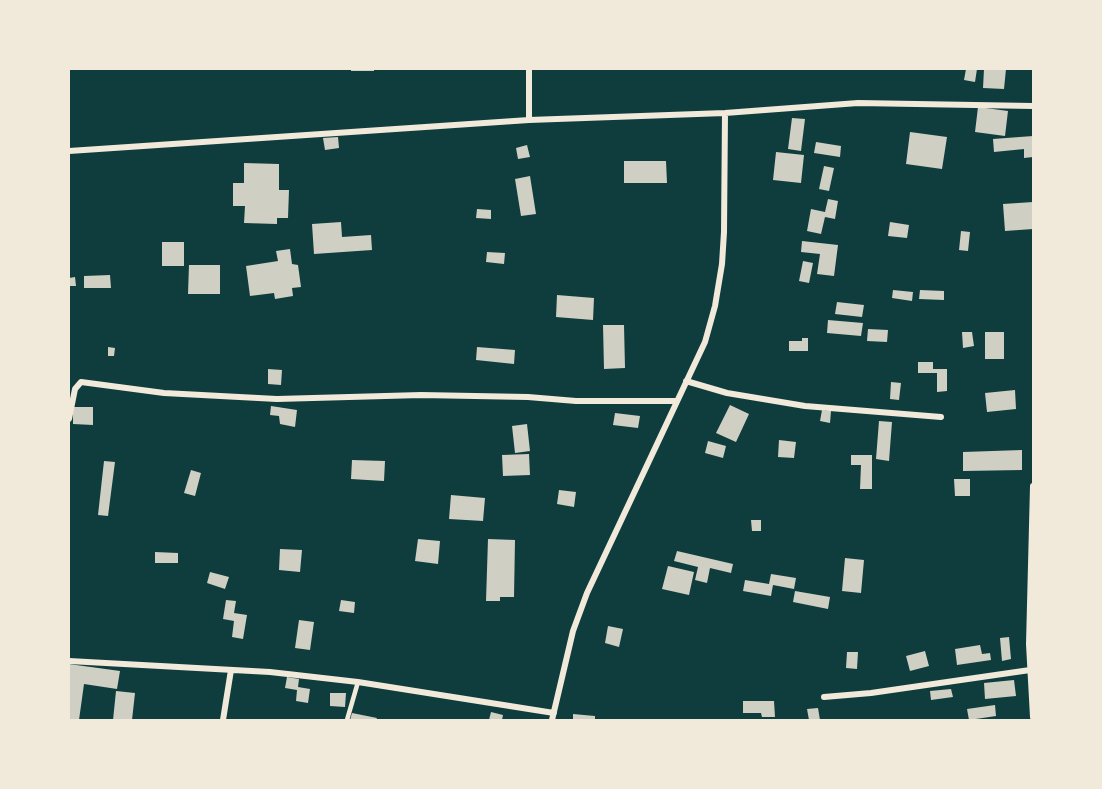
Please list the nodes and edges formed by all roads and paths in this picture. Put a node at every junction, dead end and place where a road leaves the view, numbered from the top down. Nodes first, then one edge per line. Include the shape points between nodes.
1 (529, 69) edge
2 (1033, 106) edge
3 (725, 113) junction
4 (529, 120) junction
5 (69, 151) edge
6 (686, 381) junction
7 (676, 401) junction
8 (940, 417) dead end
9 (69, 419) edge
10 (1033, 486) edge
11 (69, 661) edge
12 (231, 670) junction
13 (1030, 670) junction
14 (358, 682) junction
15 (824, 696) dead end
16 (553, 716) edge
17 (1033, 717) edge
18 (223, 720) edge
19 (347, 720) edge

1 - 4 street
2 - 3 street via 858,103
3 - 4 street
3 - 6 street via 722,264 705,342
4 - 5 street
6 - 7 street
6 - 8 street via 727,393 796,404
7 - 9 street via 421,395 277,399 164,393 81,382 75,389
7 - 16 street via 587,592 573,631
10 - 13 street
11 - 12 street
12 - 14 street
12 - 18 street
13 - 15 street
13 - 17 street
14 - 16 street
14 - 19 lane

